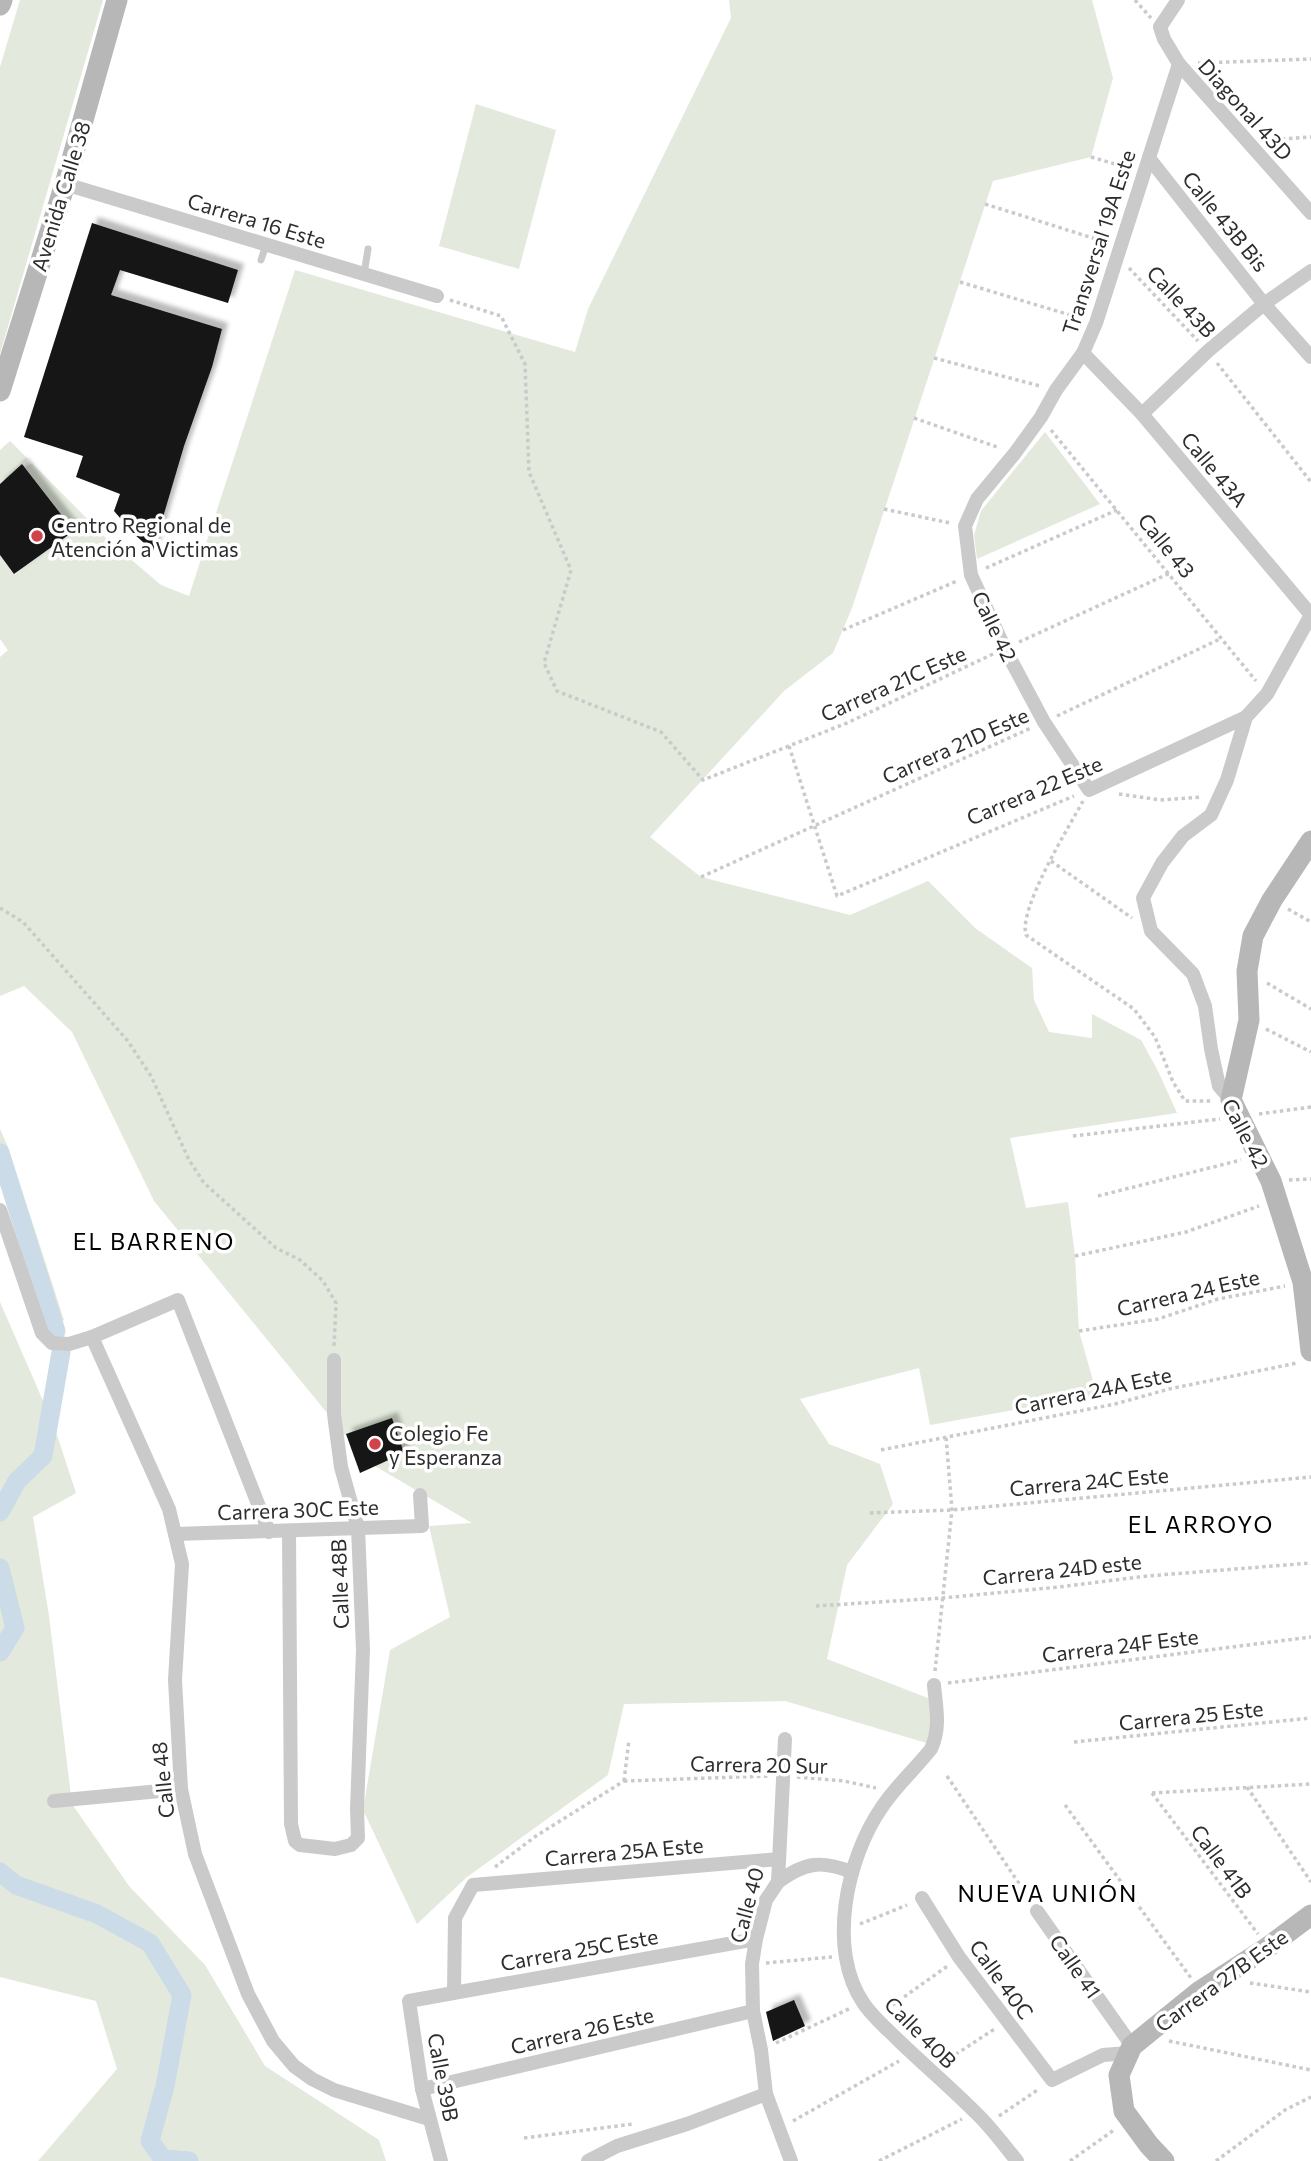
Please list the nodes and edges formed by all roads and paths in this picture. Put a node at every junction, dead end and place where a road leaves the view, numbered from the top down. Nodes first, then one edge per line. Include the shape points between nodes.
1 (2, 0) edge
2 (117, 0) edge
3 (1135, 0) edge
4 (1178, 0) edge
5 (0, 5) edge
6 (1160, 27) junction
7 (1311, 59) edge
8 (1179, 64) junction
9 (1311, 137) edge
10 (1246, 141) junction
11 (1091, 157) dead end
12 (1149, 158) junction
13 (65, 184) junction
14 (985, 204) dead end
15 (1311, 213) edge
16 (266, 244) junction
17 (369, 249) dead end
18 (1117, 256) junction
19 (261, 260) dead end
20 (1311, 271) edge
21 (364, 274) junction
22 (960, 282) dead end
23 (438, 296) joint
24 (1264, 303) junction
25 (1096, 323) junction
26 (1208, 351) junction
27 (1083, 353) junction
28 (1311, 357) edge
29 (934, 358) dead end
30 (1056, 390) junction
31 (0, 391) edge
32 (1142, 414) junction
33 (1041, 417) junction
34 (915, 418) dead end
35 (1016, 453) junction
36 (1311, 482) edge
37 (884, 509) dead end
38 (965, 526) junction
39 (1170, 573) junction
40 (1311, 615) edge
41 (1220, 639) junction
42 (1005, 649) junction
43 (1267, 694) junction
44 (1246, 717) junction
45 (1044, 722) junction
46 (789, 746) junction
47 (1089, 790) junction
48 (1221, 795) junction
49 (813, 826) junction
50 (1311, 841) edge
51 (1051, 861) junction
52 (701, 877) dead end
53 (1272, 900) junction
54 (0, 908) edge
55 (1311, 922) edge
56 (1151, 931) junction
57 (1247, 971) junction
58 (1311, 1009) edge
59 (1249, 1020) junction
60 (1311, 1052) edge
61 (1311, 1107) edge
62 (1235, 1109) junction
63 (1073, 1136) dead end
64 (1260, 1156) junction
65 (1098, 1196) dead end
66 (1276, 1200) junction
67 (0, 1210) edge
68 (1076, 1256) dead end
69 (1303, 1282) junction
70 (1079, 1331) dead end
71 (92, 1337) junction
72 (1305, 1357) edge
73 (334, 1360) joint
74 (946, 1437) junction
75 (881, 1450) dead end
76 (1311, 1477) edge
77 (420, 1495) dead end
78 (952, 1510) junction
79 (870, 1513) dead end
80 (358, 1528) junction
81 (289, 1531) junction
82 (269, 1532) junction
83 (175, 1534) junction
84 (1311, 1563) edge
85 (943, 1598) junction
86 (816, 1606) dead end
87 (1311, 1637) edge
88 (934, 1685) junction
89 (1311, 1718) edge
90 (785, 1739) dead end
91 (629, 1740) dead end
92 (1074, 1742) dead end
93 (783, 1776) junction
94 (947, 1776) dead end
95 (624, 1781) junction
96 (1311, 1784) edge
97 (1247, 1787) junction
98 (181, 1789) junction
99 (893, 1792) junction
100 (54, 1801) dead end
101 (1065, 1805) dead end
102 (779, 1859) junction
103 (852, 1872) junction
104 (778, 1882) junction
105 (1311, 1882) edge
106 (473, 1885) junction
107 (922, 1898) joint
108 (1037, 1911) joint
109 (1311, 1915) edge
110 (844, 1931) junction
111 (756, 1939) junction
112 (1268, 1947) junction
113 (844, 1956) junction
114 (959, 1958) junction
115 (752, 1965) junction
116 (1220, 1978) junction
117 (1200, 1991) junction
118 (454, 1992) junction
119 (1311, 1992) edge
120 (409, 2001) joint
121 (863, 2003) junction
122 (752, 2011) junction
123 (875, 2018) junction
124 (1007, 2021) junction
125 (1135, 2045) junction
126 (761, 2050) junction
127 (912, 2053) junction
128 (1311, 2070) edge
129 (930, 2071) junction
130 (1052, 2080) junction
131 (422, 2089) junction
132 (766, 2094) junction
133 (1311, 2097) edge
134 (975, 2112) junction
135 (429, 2119) junction
136 (1130, 2119) junction
137 (637, 2124) dead end
138 (987, 2124) junction
139 (779, 2129) junction
140 (524, 2138) dead end
141 (441, 2161) edge
142 (587, 2161) edge
143 (791, 2161) edge
144 (879, 2161) edge
145 (1017, 2161) edge
146 (1070, 2161) edge
147 (1164, 2161) edge
148 (1216, 2161) edge

1 - 5 street
2 - 13 street, Avenida Calle 38
3 - 6 path
4 - 6 street
6 - 8 street, Diagonal 43D
7 - 8 path
8 - 10 street, Diagonal 43D
8 - 12 street, Transversal 19A Este
9 - 10 path
10 - 15 street, Diagonal 43D
11 - 12 path via 1129,168
12 - 18 street, Transversal 19A Este
12 - 24 street, Calle 43B Bis
13 - 16 street, Carrera 16 Este
13 - 31 street, Avenida Calle 38
14 - 18 path, Calle 43B via 1099,240
16 - 19 lane
16 - 21 street, Carrera 16 Este
17 - 21 lane
18 - 25 street, Transversal 19A Este
18 - 26 path, Calle 43B
20 - 24 street
21 - 23 street, Carrera 16 Este
22 - 25 path
23 - 46 path, Carrera 21C Este via 501,316 525,364 529,472 570,570 544,663 557,691 661,732 703,779
24 - 26 street
24 - 28 street, Calle 43B Bis
25 - 27 street, Transversal 19A Este
26 - 32 street
26 - 36 path, Calle 43B
27 - 30 street, Transversal 19A Este
27 - 32 street, Calle 43A
29 - 30 path
30 - 33 street, Transversal 19A Este
32 - 40 street, Calle 43A
33 - 35 street, Transversal 19A Este
33 - 39 path, Calle 43
34 - 35 path
35 - 38 street, Transversal 19A Este via 976,499
37 - 38 path
38 - 42 street, Calle 42 via 971,575
39 - 41 path, Calle 43
39 - 42 path, Carrera 21C Este
40 - 43 street
41 - 43 path, Calle 43
41 - 45 path, Carrera 21D Este
42 - 45 street, Calle 42
42 - 46 path, Carrera 21C Este
43 - 44 street
44 - 47 street, Carrera 22 Este
44 - 48 street
45 - 47 street, Calle 42
45 - 49 path, Carrera 21D Este
46 - 49 path
47 - 48 path via 1160,800
47 - 49 path, Carrera 22 Este via 837,896
47 - 51 path
48 - 56 street via 1211,815 1183,836 1162,863 1143,898
49 - 52 path, Carrera 21D Este
50 - 53 street
51 - 56 path
51 - 62 path via 1029,904 1026,935 1134,1009 1155,1037 1172,1082 1185,1101
53 - 55 path
53 - 57 street via 1253,936
54 - 73 path via 23,922 127,1040 151,1076 204,1183 276,1248 300,1260 323,1281 336,1303
56 - 62 street, Calle 42 via 1193,974 1205,1006 1219,1086
57 - 58 path
57 - 59 street
59 - 60 path
59 - 62 street
61 - 62 path
62 - 63 path
62 - 64 street, Calle 42
64 - 65 path
64 - 66 street, Calle 42
66 - 68 path via 1186,1232
66 - 69 street, Calle 42
67 - 71 street via 42,1333 52,1343 69,1344
69 - 70 path, Carrera 24 Este via 1218,1299 1158,1319
69 - 72 street, Calle 42
71 - 82 street via 178,1300
71 - 83 street, Calle 48 via 169,1510
72 - 74 path, Carrera 24A Este via 1115,1404
73 - 80 street, Calle 48B via 334,1414 341,1467
74 - 75 path, Carrera 24A Este
74 - 78 path
76 - 78 path, Carrera 24C Este
77 - 80 street, Carrera 30C Este via 422,1526
78 - 79 path, Carrera 24C Este
78 - 85 path
80 - 81 street, Carrera 30C Este
80 - 81 street, Calle 48B via 363,1650 358,1838 335,1849 300,1845 291,1824
81 - 82 street, Carrera 30C Este
82 - 83 street, Carrera 30C Este
83 - 98 street, Calle 48 via 182,1564 175,1680
84 - 85 path, Carrera 24D este
85 - 86 path, Carrera 24D este
85 - 88 path
87 - 88 path, Carrera 24F Este
88 - 99 street, Calle 40B via 936,1739
89 - 92 path, Carrera 25 Este
90 - 93 street, Calle 40
91 - 95 path
93 - 95 path, Carrera 20 Sur
93 - 99 path, Carrera 20 Sur via 844,1781
93 - 102 street, Calle 40
94 - 108 path, Calle 41
95 - 106 path via 536,1836
96 - 97 path
97 - 105 path
97 - 112 path, Calle 41B via 1152,1793
98 - 100 street
98 - 135 street, Calle 48 via 195,1854 248,1994 273,2041 294,2066 334,2090
99 - 103 street, Calle 40B via 867,1833
101 - 117 path
102 - 104 street, Calle 40
102 - 106 street, Carrera 25A Este
103 - 104 street via 813,1864
103 - 110 street, Calle 40B
104 - 111 street, Calle 40 via 766,1900
106 - 118 street via 455,1918
107 - 110 path
107 - 114 street, Calle 40C
108 - 125 street, Calle 41
109 - 112 street, Carrera 27B Este
110 - 113 street, Calle 40B
111 - 115 street, Calle 40
111 - 118 street, Carrera 25C Este
112 - 116 street, Carrera 27B Este
113 - 115 path
113 - 121 street, Calle 40B
114 - 123 path
114 - 124 street, Calle 40C
115 - 122 street, Calle 40
116 - 117 street, Carrera 27B Este
116 - 119 path
117 - 125 street, Carrera 27B Este
118 - 120 street, Carrera 25C Este
120 - 131 street, Calle 39B
121 - 123 street, Calle 40B
121 - 126 path
122 - 126 street, Calle 40
122 - 131 street, Carrera 26 Este
123 - 127 street, Calle 40B
124 - 129 path
124 - 130 street, Calle 40C
125 - 128 path
125 - 130 street, Carrera 27B Este via 1103,2054
125 - 136 street via 1119,2075 1124,2111
126 - 132 street, Calle 40
127 - 129 street, Calle 40B
127 - 139 path
129 - 134 street, Calle 40B
130 - 138 path
131 - 135 street, Calle 39B
132 - 139 street, Calle 40
132 - 142 street via 617,2146
133 - 148 path via 1285,2110
134 - 138 street, Calle 40B
134 - 144 path
135 - 141 street, Calle 39B
136 - 146 path
136 - 147 street
137 - 140 path
138 - 145 street, Calle 40B
139 - 143 street, Calle 40

